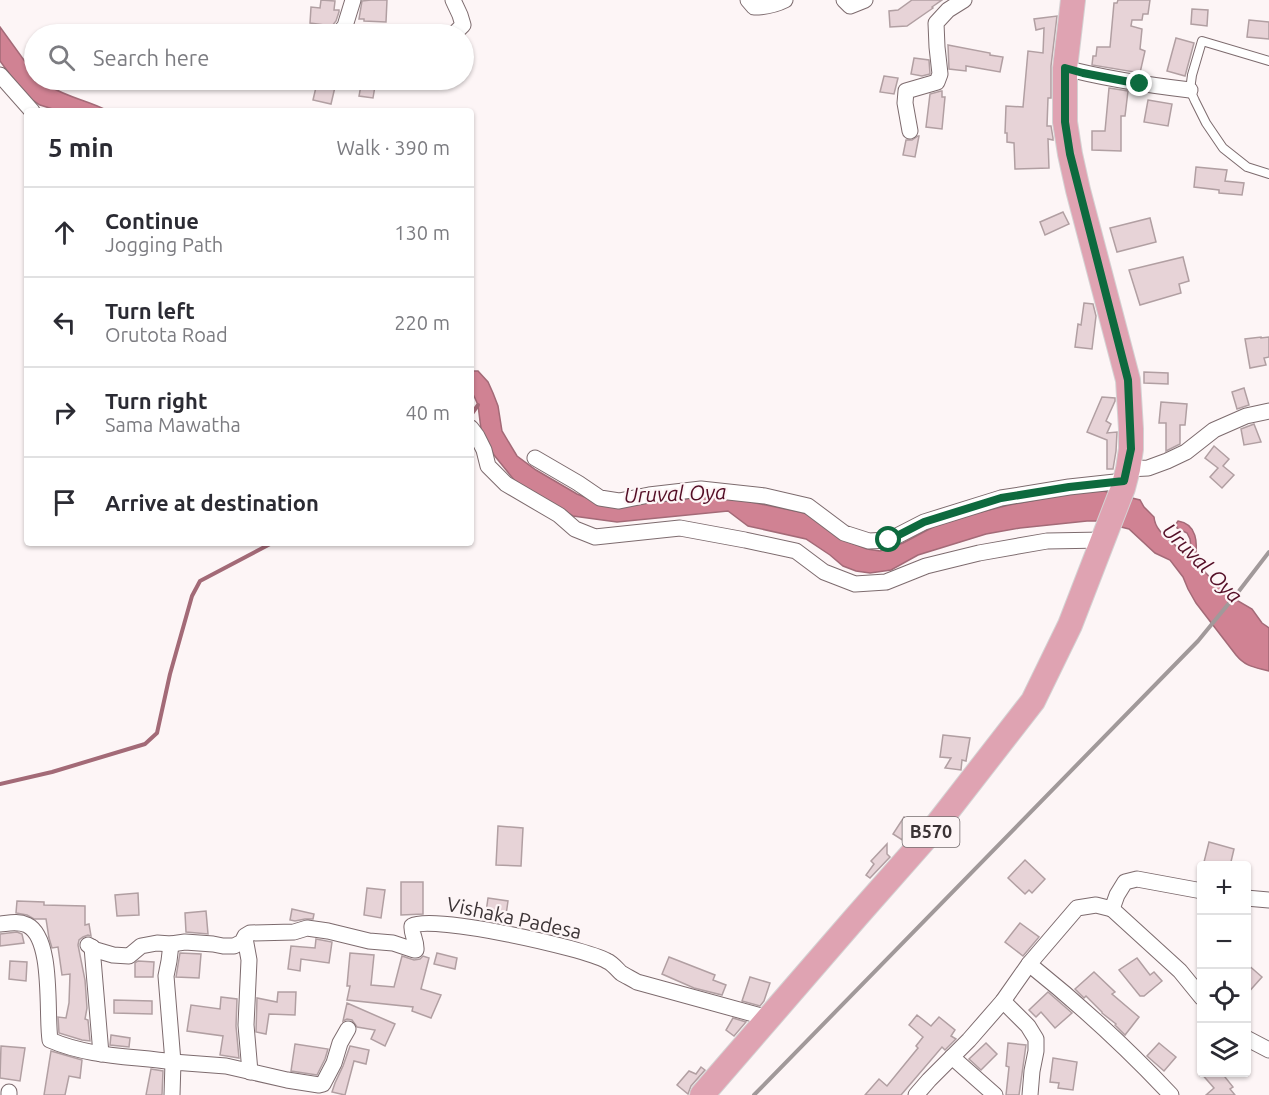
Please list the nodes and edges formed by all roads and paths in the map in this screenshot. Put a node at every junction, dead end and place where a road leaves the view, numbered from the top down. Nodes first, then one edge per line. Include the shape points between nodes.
1 (353, 0) edge
2 (453, 0) edge
3 (748, 0) edge
4 (785, 0) edge
5 (844, 0) edge
6 (866, 0) edge
7 (1073, 0) edge
8 (956, 2) edge
9 (346, 24) edge
10 (463, 24) edge
11 (1269, 61) edge
12 (1065, 68) junction
13 (0, 75) edge
14 (1190, 90) junction
15 (29, 108) edge
16 (910, 131) dead end
17 (1269, 174) edge
18 (1269, 411) edge
19 (474, 432) edge
20 (535, 458) dead end
21 (1125, 479) junction
22 (1104, 536) junction
23 (1197, 890) edge
24 (1251, 898) edge
25 (1269, 900) edge
26 (1112, 909) junction
27 (0, 924) edge
28 (244, 938) junction
29 (171, 944) junction
30 (1029, 964) junction
31 (1197, 992) edge
32 (1003, 1001) junction
33 (768, 1018) junction
34 (348, 1029) dead end
35 (1251, 1041) edge
36 (1269, 1050) edge
37 (101, 1054) junction
38 (952, 1057) junction
39 (173, 1062) junction
40 (250, 1072) junction
41 (172, 1095) edge
42 (702, 1095) edge
43 (916, 1095) edge
44 (995, 1095) edge
45 (1030, 1095) edge
46 (1171, 1095) edge

1 - 9 street
2 - 10 street
3 - 4 street via 754,6 764,6
5 - 6 street via 850,6
7 - 12 main road, B570
8 - 16 street via 936,22 940,74 937,82 906,91
11 - 14 lane via 1202,41
12 - 14 street
12 - 21 main road, B570 via 1065,122 1070,154 1128,380 1131,449
13 - 15 street
14 - 17 lane via 1223,148 1248,167
18 - 21 street via 1214,430 1186,452
19 - 22 street via 488,466 506,484 575,529 595,537 680,528 796,551 824,572 855,584 886,582 926,566 991,551
20 - 21 street via 600,498 619,501 701,489 765,496 808,506 844,533 869,541 889,540 924,522 1001,498
21 - 22 main road, B570
22 - 33 main road, B570 via 1070,625 1033,701 932,831
23 - 26 street via 1137,879 1125,882
24 - 25 street
26 - 30 street via 1096,905 1077,908
26 - 31 street via 1180,971
27 - 37 street via 17,922 30,926 40,937 50,1041
28 - 29 street, Vishaka Padesa via 234,946
28 - 33 street, Vishaka Padesa via 250,933 307,928 416,950 411,930 415,923 461,925 582,952 608,961 637,982
28 - 40 street via 249,960 246,1025
29 - 37 street, Vishaka Padesa via 141,946 129,956 113,955 90,946
29 - 39 street via 166,976
30 - 32 street
30 - 46 street via 1118,1042
32 - 38 street
32 - 45 street via 1028,1026 1035,1039
33 - 42 main road, B570
34 - 40 street via 323,1084
35 - 36 street
37 - 39 street
38 - 43 street
38 - 44 street
39 - 40 street
39 - 41 street

